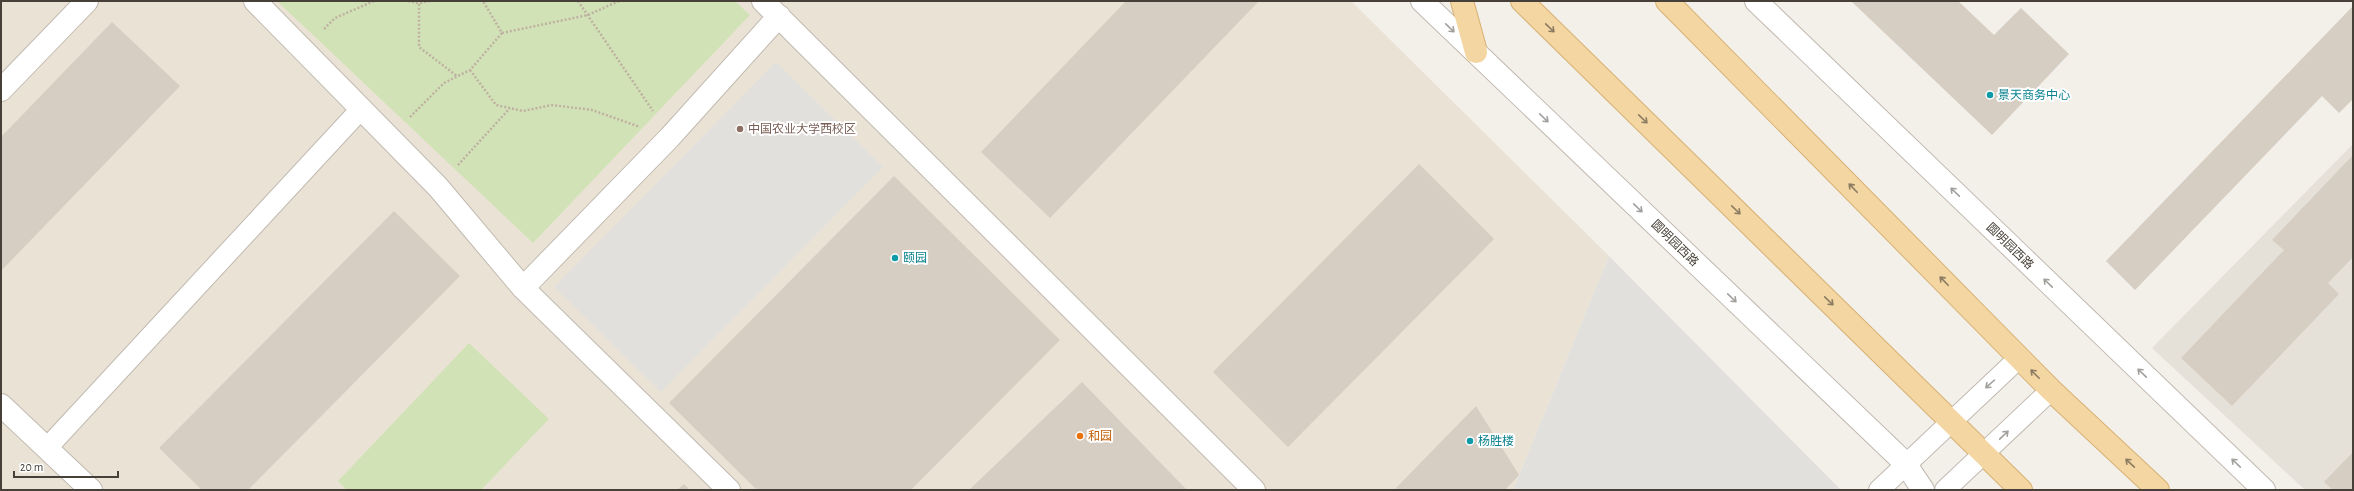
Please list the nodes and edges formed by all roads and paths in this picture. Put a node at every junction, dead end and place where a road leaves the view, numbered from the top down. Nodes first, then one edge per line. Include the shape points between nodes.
1 (87, 1) edge
2 (255, 1) edge
3 (374, 1) edge
4 (408, 1) edge
5 (430, 1) edge
6 (483, 1) edge
7 (578, 1) edge
8 (619, 1) edge
9 (763, 1) edge
10 (1422, 1) edge
11 (1462, 1) edge
12 (1522, 1) edge
13 (1667, 1) edge
14 (1679, 1) edge
15 (1756, 1) edge
16 (420, 3) junction
17 (588, 15) junction
18 (779, 16) junction
19 (502, 32) junction
20 (1704, 36) junction
21 (303, 50) junction
22 (1476, 52) junction
23 (470, 70) junction
24 (457, 76) junction
25 (1, 90) edge
26 (511, 108) junction
27 (361, 109) junction
28 (389, 137) junction
29 (670, 137) junction
30 (438, 187) junction
31 (523, 288) junction
32 (2019, 358) junction
33 (2051, 390) junction
34 (1, 405) edge
35 (1951, 420) junction
36 (47, 448) junction
37 (1984, 454) junction
38 (1905, 463) junction
39 (91, 490) edge
40 (729, 490) edge
41 (1254, 490) edge
42 (1878, 490) edge
43 (1923, 490) edge
44 (1945, 490) edge
45 (2021, 490) edge
46 (2158, 490) edge
47 (2264, 490) edge

1 - 25 street
2 - 21 street
3 - 21 path via 336,18
4 - 16 path
5 - 16 path
6 - 19 path
7 - 17 path
8 - 17 path
9 - 18 street
10 -> 22 street, 圆明园西路
11 - 22 main road
12 -> 35 main road
13 - 20 main road
14 - 20 main road
47 -> 15 street, 圆明园西路
16 - 24 path via 419,47
17 - 19 path
17 - 29 path
18 - 29 street
18 - 41 street
19 - 23 path
32 -> 20 main road
21 - 27 street
22 -> 38 street, 圆明园西路
23 - 24 path
23 - 26 path via 496,105
24 - 28 path via 444,83
26 - 29 path via 523,111 552,104 592,110
26 - 30 path
27 - 28 street
27 - 36 lane
28 - 30 street
29 - 31 street
30 - 31 street
31 - 40 street
33 -> 32 main road
32 -> 35 lane
37 -> 33 lane
46 -> 33 main road
34 - 36 street
35 - 37 main road
35 - 38 lane
36 - 39 street
37 - 44 lane
37 - 45 main road
38 - 42 lane
38 - 43 street, 圆明园西路

